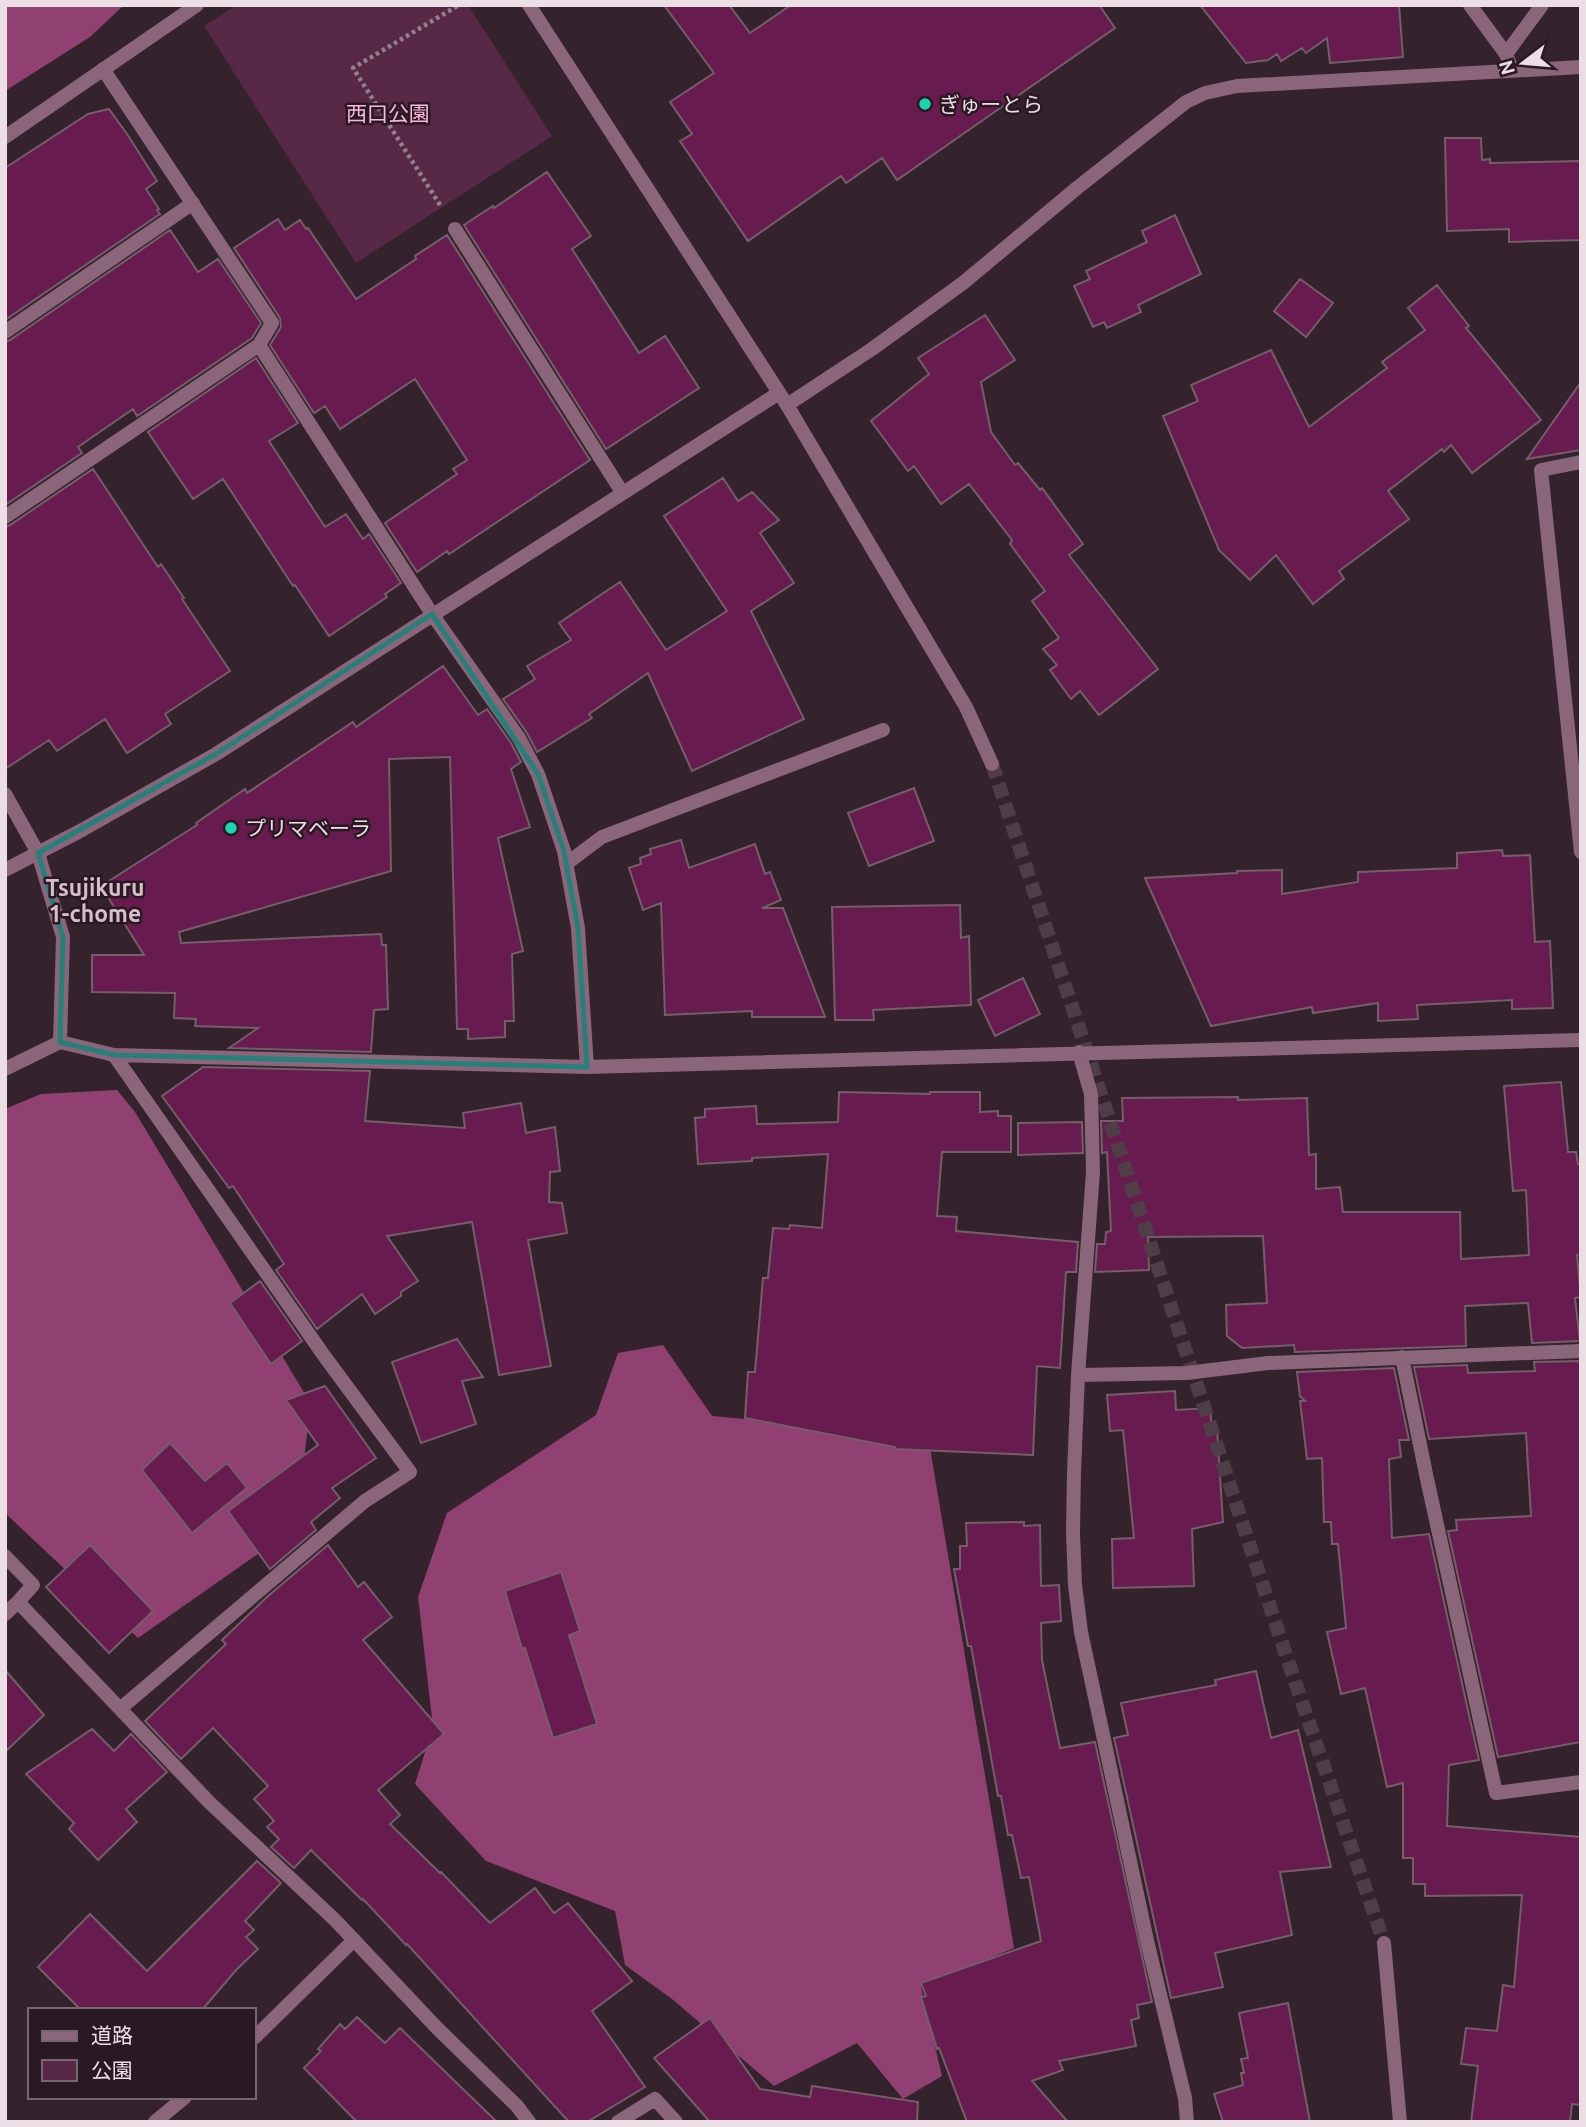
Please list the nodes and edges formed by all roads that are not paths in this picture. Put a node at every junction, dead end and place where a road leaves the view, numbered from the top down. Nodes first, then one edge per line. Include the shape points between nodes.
1 (197, 5) edge
2 (529, 5) edge
3 (1470, 5) edge
4 (1542, 5) edge
5 (1506, 54) junction
6 (1581, 67) edge
7 (103, 69) junction
8 (1512, 70) junction
9 (5, 137) edge
10 (193, 202) junction
11 (455, 229) road end
12 (5, 332) edge
13 (259, 345) junction
14 (783, 399) junction
15 (1581, 462) edge
16 (622, 492) junction
17 (5, 517) edge
18 (432, 614) junction
19 (883, 730) dead end
20 (1574, 733) edge
21 (992, 764) tunnel mouth
22 (5, 794) edge
23 (1581, 852) edge
24 (38, 853) junction
25 (566, 864) junction
26 (5, 870) edge
27 (1581, 1040) edge
28 (60, 1042) junction
29 (1079, 1052) junction
30 (114, 1055) junction
31 (587, 1067) junction
32 (5, 1069) edge
33 (1581, 1351) edge
34 (1402, 1357) junction
35 (1078, 1375) junction
36 (5, 1556) edge
37 (18, 1602) junction
38 (5, 1614) edge
39 (121, 1708) junction
40 (1581, 1782) edge
41 (354, 1940) junction
42 (1384, 1943) tunnel mouth
43 (256, 2036) edge
44 (183, 2099) edge
45 (155, 2122) edge
46 (530, 2122) edge
47 (618, 2122) edge
48 (676, 2122) edge
49 (1187, 2122) edge
50 (1400, 2122) edge

1 - 7 street
2 - 14 street
3 - 5 street
4 - 5 street
5 - 8 street
6 - 8 street
7 - 9 street
7 - 10 street
8 - 14 street via 1237,86 1205,93 1152,128 963,283 872,349
10 - 12 street
10 - 13 street via 272,323
11 - 16 street
13 - 17 street
13 - 18 street
14 - 16 street
14 - 21 street via 966,707
15 - 20 street via 1541,470
16 - 18 street
18 - 24 street via 216,754
18 - 25 street via 519,738 538,774
19 - 25 street via 602,837
20 - 23 street
22 - 24 street
24 - 26 street
24 - 28 street via 63,937
25 - 31 street via 578,928
27 - 29 street
28 - 30 street
28 - 32 street
29 - 31 street
29 - 35 street via 1091,1094 1093,1172
30 - 31 street
30 - 39 street via 410,1472 365,1501
33 - 34 street
34 - 35 street via 1268,1363 1187,1373
34 - 40 street via 1496,1793
35 - 49 street via 1073,1533 1081,1632
36 - 37 street via 33,1585
37 - 38 street
37 - 39 street
39 - 41 street via 209,1802
41 - 43 street
41 - 46 street
42 - 50 street
44 - 45 street
47 - 48 street via 655,2099

